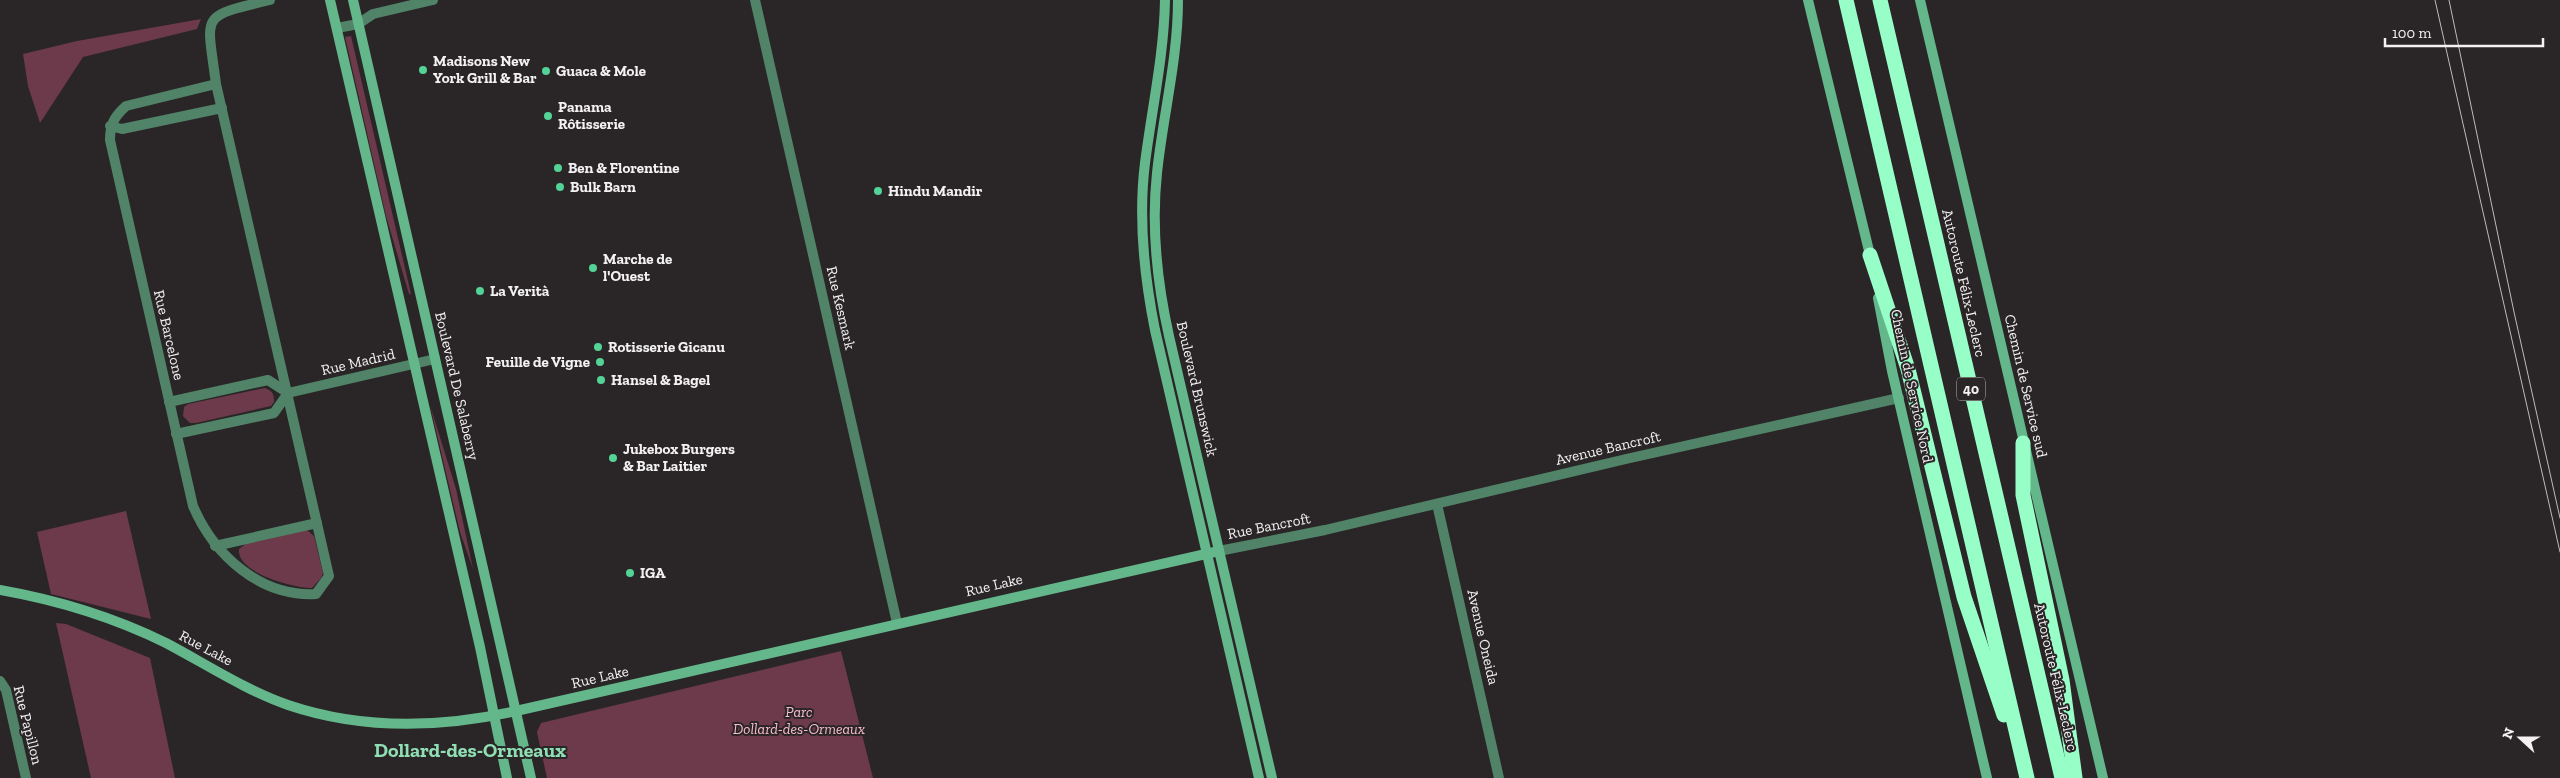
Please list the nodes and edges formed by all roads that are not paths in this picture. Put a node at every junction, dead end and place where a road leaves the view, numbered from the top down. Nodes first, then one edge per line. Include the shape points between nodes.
1 (270, 0) edge
2 (330, 0) edge
3 (353, 0) edge
4 (433, 0) edge
5 (755, 0) edge
6 (1165, 0) edge
7 (1178, 0) edge
8 (1808, 0) edge
9 (1846, 0) edge
10 (1880, 0) edge
11 (1920, 0) edge
12 (358, 24) junction
13 (337, 28) junction
14 (216, 84) junction
15 (222, 108) junction
16 (110, 126) junction
17 (1870, 255) junction
18 (435, 358) junction
19 (415, 364) junction
20 (288, 393) junction
21 (1899, 398) junction
22 (169, 402) junction
23 (176, 434) junction
24 (2023, 443) junction
25 (1436, 504) junction
26 (317, 523) junction
27 (1325, 530) joint
28 (216, 546) junction
29 (1219, 551) junction
30 (1207, 553) junction
31 (0, 590) edge
32 (897, 623) junction
33 (0, 681) edge
34 (516, 711) junction
35 (494, 716) junction
36 (26, 778) edge
37 (507, 778) edge
38 (532, 778) edge
39 (1259, 778) edge
40 (1272, 778) edge
41 (1499, 778) edge
42 (1987, 778) edge
43 (2026, 778) edge
44 (2062, 778) edge
45 (2076, 778) edge
46 (2103, 778) edge

1 - 14 street, Rue Barcelone via 223,11 211,21 209,31
2 - 13 street
3 - 12 street, Boulevard De Salaberry
4 - 12 street via 373,14
5 - 32 street, Rue Kesmark
6 - 30 street, Boulevard Brunswick via 1162,58 1144,174 1143,253 1154,323
7 - 29 street, Boulevard Brunswick via 1174,61 1156,176 1156,255 1165,318
8 - 17 street, Chemin de Service Nord
9 - 43 highway, 40
10 - 44 highway, Autoroute Félix-Leclerc / 40
11 - 24 street, Chemin de Service sud
12 - 13 street
12 - 18 street, Boulevard De Salaberry
13 - 19 street
14 - 15 street, Rue Barcelone
14 - 16 street via 126,106
15 - 16 street via 122,130
15 - 20 street, Rue Barcelone
16 - 22 street, Rue Barcelone via 110,140
17 - 21 street, Chemin de Service Nord
17 - 43 highway via 1908,369 1964,597
18 - 19 street, Rue Madrid
18 - 34 street, Boulevard De Salaberry
19 - 20 street, Rue Madrid
19 - 35 street
20 - 22 street via 268,380
20 - 23 street via 274,412
20 - 26 street, Rue Barcelone
21 - 25 street, Avenue Bancroft
21 - 42 street, Chemin de Service Nord
22 - 23 street, Rue Barcelone
23 - 28 street, Rue Barcelone via 193,506
24 - 45 highway via 2023,495 2062,680
24 - 46 street, Chemin de Service sud
25 - 27 street, Avenue Bancroft
25 - 41 street, Avenue Oneida
26 - 28 street
26 - 28 street, Rue Barcelone via 329,576 316,594 280,590 255,579
27 - 29 street, Rue Bancroft
29 - 30 street, Rue Lake
29 - 40 street, Boulevard Brunswick
30 - 32 street, Rue Lake
30 - 39 street, Boulevard Brunswick
31 - 35 street, Rue Lake via 116,621 164,642 251,689 310,711 405,724 450,723
32 - 34 street, Rue Lake
33 - 36 street, Rue Papillon via 6,690
34 - 35 street, Rue Lake
34 - 38 street, Boulevard De Salaberry
35 - 37 street

